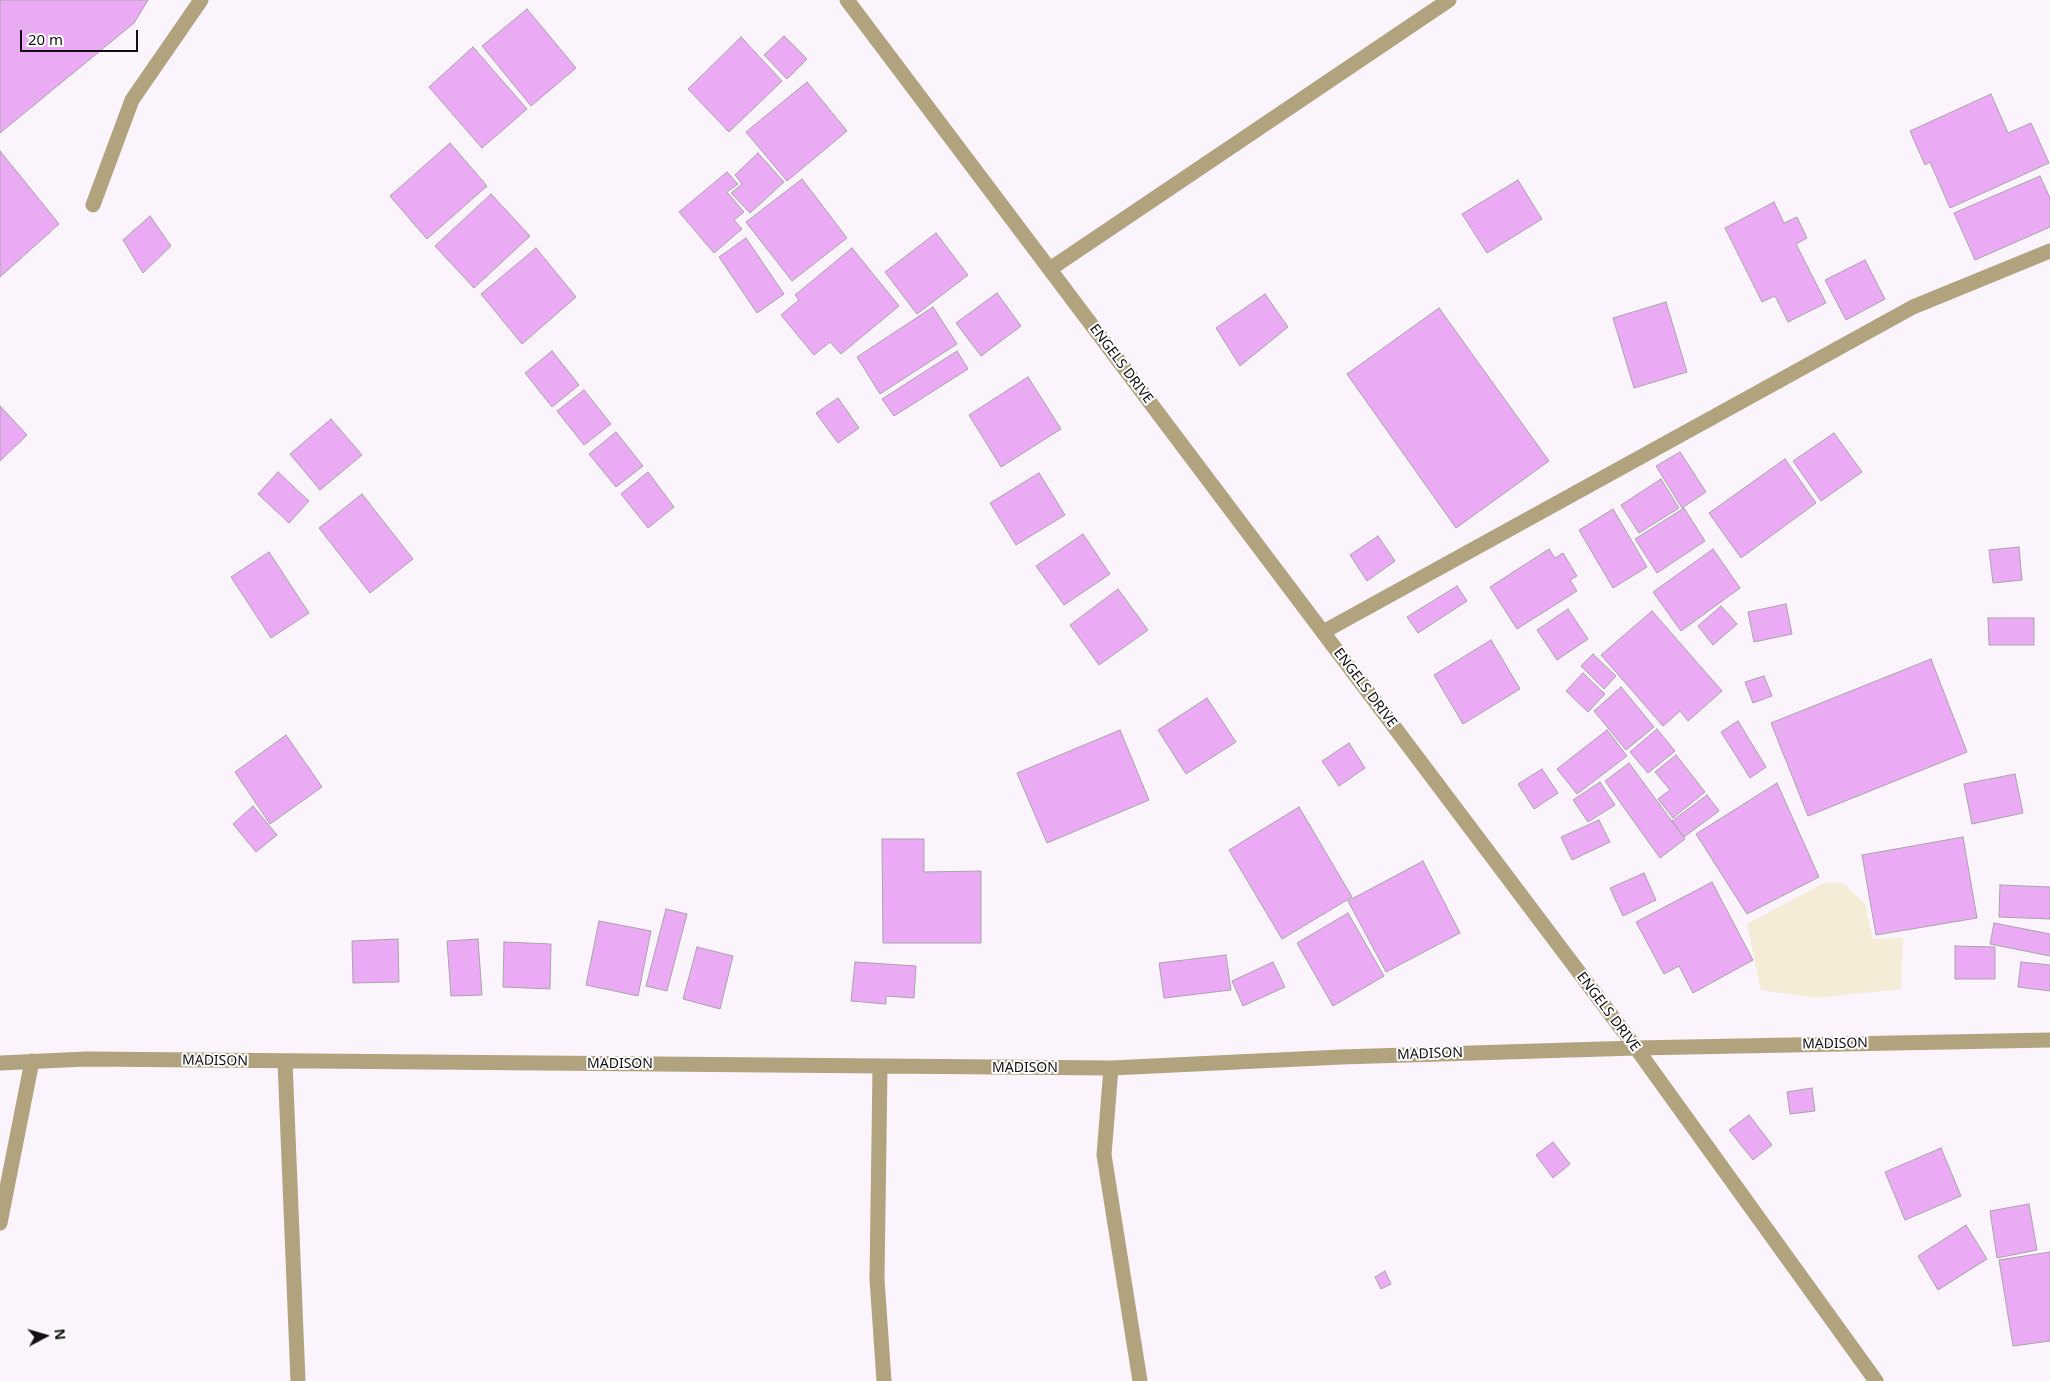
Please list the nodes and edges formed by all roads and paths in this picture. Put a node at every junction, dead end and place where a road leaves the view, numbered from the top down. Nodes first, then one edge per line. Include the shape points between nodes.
1 (201, 0) edge
2 (847, 0) edge
3 (1449, 0) edge
4 (93, 205) dead end
5 (2050, 251) edge
6 (1050, 269) junction
7 (1323, 632) junction
8 (2050, 1040) edge
9 (1636, 1048) junction
10 (32, 1061) junction
11 (285, 1062) junction
12 (0, 1063) edge
13 (880, 1066) junction
14 (1111, 1068) junction
15 (0, 1223) edge
16 (298, 1381) edge
17 (884, 1381) edge
18 (1140, 1381) edge
19 (1876, 1381) edge

1 - 4 street via 132,100
2 - 6 street, ENGELS DRIVE
3 - 6 street
5 - 7 street via 1913,307
6 - 7 street, ENGELS DRIVE
7 - 9 street, ENGELS DRIVE
8 - 9 street, MADISON
9 - 14 street, MADISON via 1340,1056
9 - 19 street, ENGELS DRIVE
10 - 11 street, MADISON
10 - 12 street, MADISON
10 - 15 street
11 - 13 street, MADISON
11 - 16 street
13 - 14 street, MADISON
13 - 17 street via 877,1279
14 - 18 street via 1104,1155

